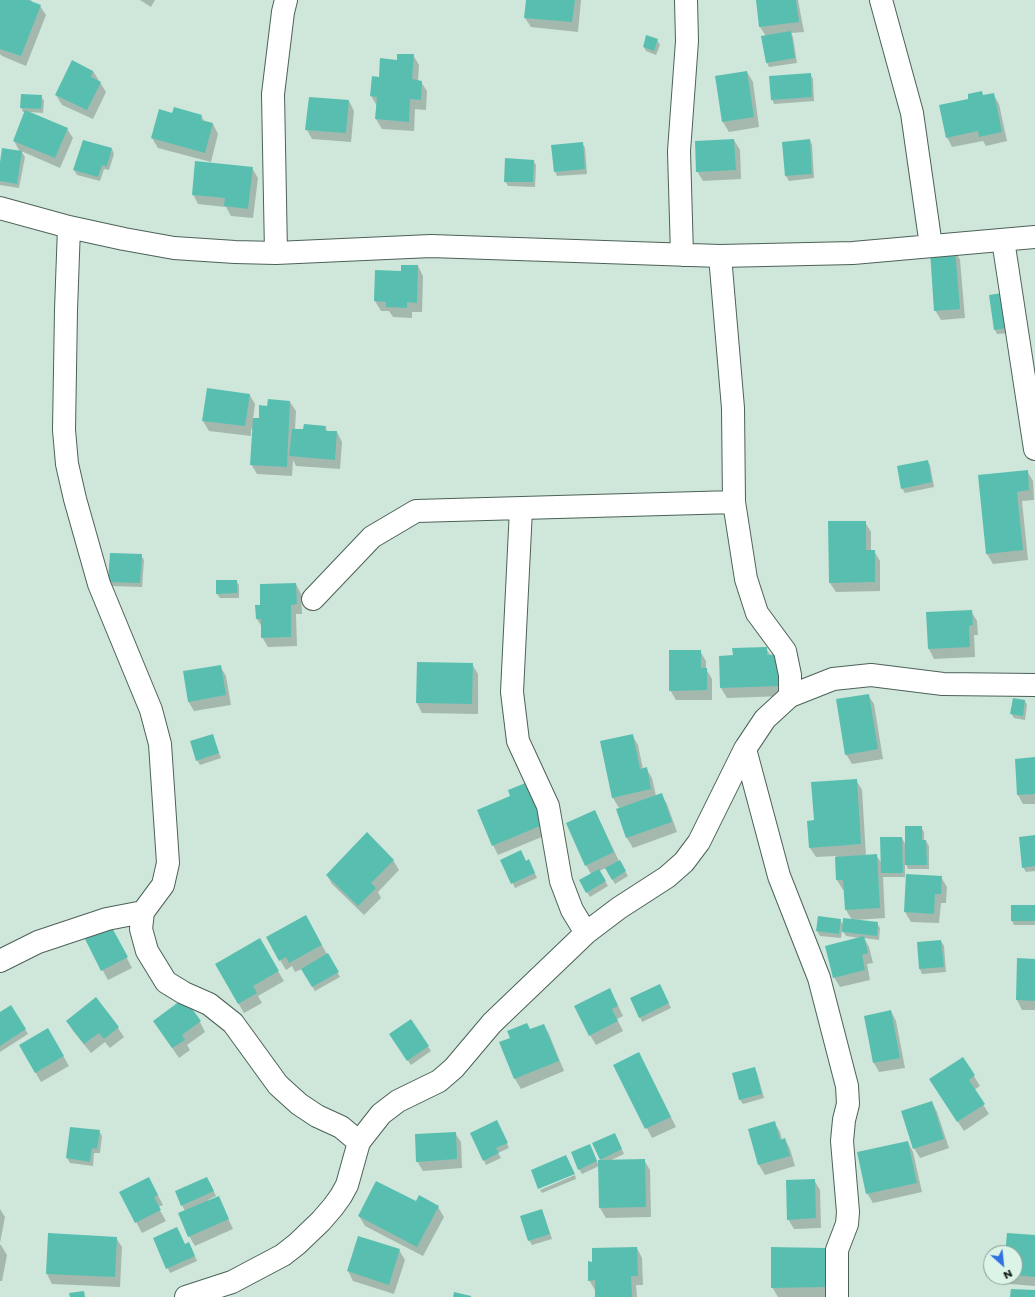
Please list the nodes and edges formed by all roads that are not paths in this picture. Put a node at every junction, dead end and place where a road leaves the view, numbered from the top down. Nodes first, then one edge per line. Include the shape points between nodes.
1 (286, 0) edge
2 (686, 0) edge
3 (881, 0) edge
4 (0, 208) edge
5 (69, 227) junction
6 (1035, 237) edge
7 (1002, 240) junction
8 (931, 246) junction
9 (276, 253) junction
10 (682, 255) junction
11 (720, 256) junction
12 (1035, 449) edge
13 (734, 502) junction
14 (521, 509) junction
15 (313, 599) dead end
16 (1035, 685) edge
17 (790, 696) junction
18 (746, 749) junction
19 (143, 912) junction
20 (586, 933) junction
21 (0, 960) edge
22 (359, 1142) junction
23 (186, 1297) edge
24 (837, 1297) edge

1 - 9 street via 274,94
2 - 10 street via 680,151
3 - 8 street via 912,113
4 - 5 street
5 - 9 street via 174,248
5 - 19 street via 64,430 67,464 99,584 151,710 160,744 168,863 163,885
6 - 7 street
7 - 8 street
7 - 12 street
8 - 11 street via 853,253
9 - 10 street via 431,246
10 - 11 street
11 - 13 street via 733,408
13 - 14 street
13 - 17 street via 746,579 757,613 785,652 790,675
14 - 15 street via 416,511 372,537
14 - 20 street via 512,692 518,741 548,806 561,880 572,910
16 - 17 street via 943,684 871,675 833,679
17 - 18 street via 765,719
18 - 20 street via 699,842 684,862 667,877
18 - 24 street via 780,876 819,978 847,1086 848,1104 842,1141 848,1212 847,1224 837,1250
19 - 21 street via 107,919 38,942
19 - 22 street via 141,928 147,951 166,982 209,1004 233,1023 278,1085 299,1104 341,1127
20 - 22 street via 492,1023 454,1068 439,1081 398,1101 381,1114
22 - 23 street via 348,1184 341,1196 322,1221 297,1244 283,1255 232,1282

